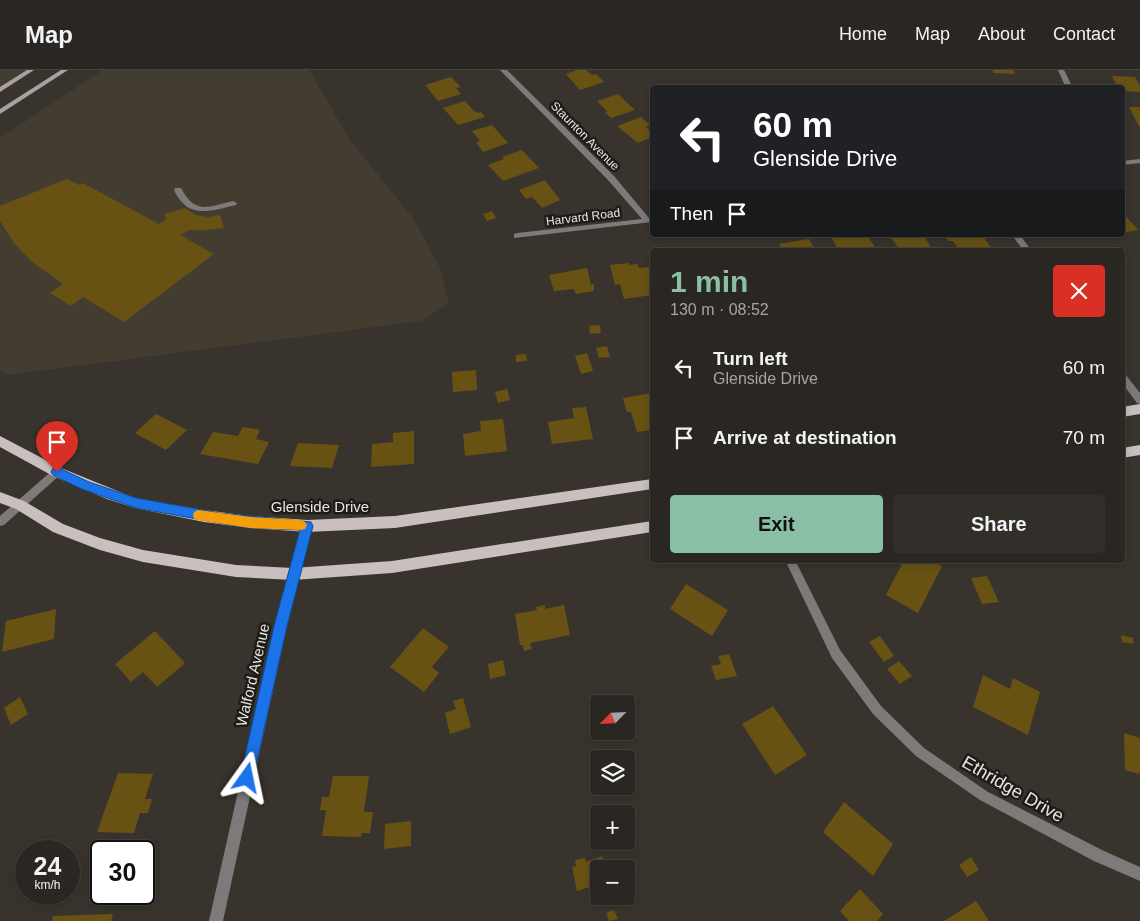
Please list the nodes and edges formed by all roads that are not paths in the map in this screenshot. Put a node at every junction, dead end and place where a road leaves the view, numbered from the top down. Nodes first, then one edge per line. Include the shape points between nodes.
1 (31, 70) edge
2 (65, 70) edge
3 (504, 70) edge
4 (1061, 70) edge
5 (1068, 85) edge
6 (0, 90) edge
7 (0, 112) edge
8 (1140, 161) edge
9 (1125, 162) edge
10 (178, 190) dead end
11 (233, 203) dead end
12 (650, 220) edge
13 (517, 236) dead end
14 (1017, 237) edge
15 (1026, 248) edge
16 (1125, 380) edge
17 (1140, 400) edge
18 (1140, 409) edge
19 (1125, 412) edge
20 (0, 440) edge
21 (1140, 450) edge
22 (1125, 452) edge
23 (57, 472) junction
24 (650, 484) edge
25 (0, 497) edge
26 (20, 505) junction
27 (0, 522) edge
28 (307, 526) junction
29 (650, 527) edge
30 (791, 563) edge
31 (293, 574) junction
32 (1140, 874) edge
33 (216, 921) edge

1 - 6 main road
2 - 7 main road
3 - 12 street, Staunton Avenue
4 - 5 street
8 - 9 street
10 - 11 street via 189,207 203,210
12 - 13 street, Harvard Road
14 - 15 street
16 - 17 street
18 - 19 main road
20 - 23 main road, Glenside Drive
21 - 22 main road
23 - 26 street
23 - 28 main road, Glenside Drive via 136,503 204,516
24 - 28 main road, Glenside Drive via 405,520
25 - 26 main road
26 - 27 street
26 - 31 main road via 58,528 143,556 236,571
28 - 31 street, Walford Avenue
29 - 31 main road via 392,567
30 - 32 street, Ethridge Drive via 836,654 877,710 920,752 984,796
31 - 33 street, Walford Avenue

